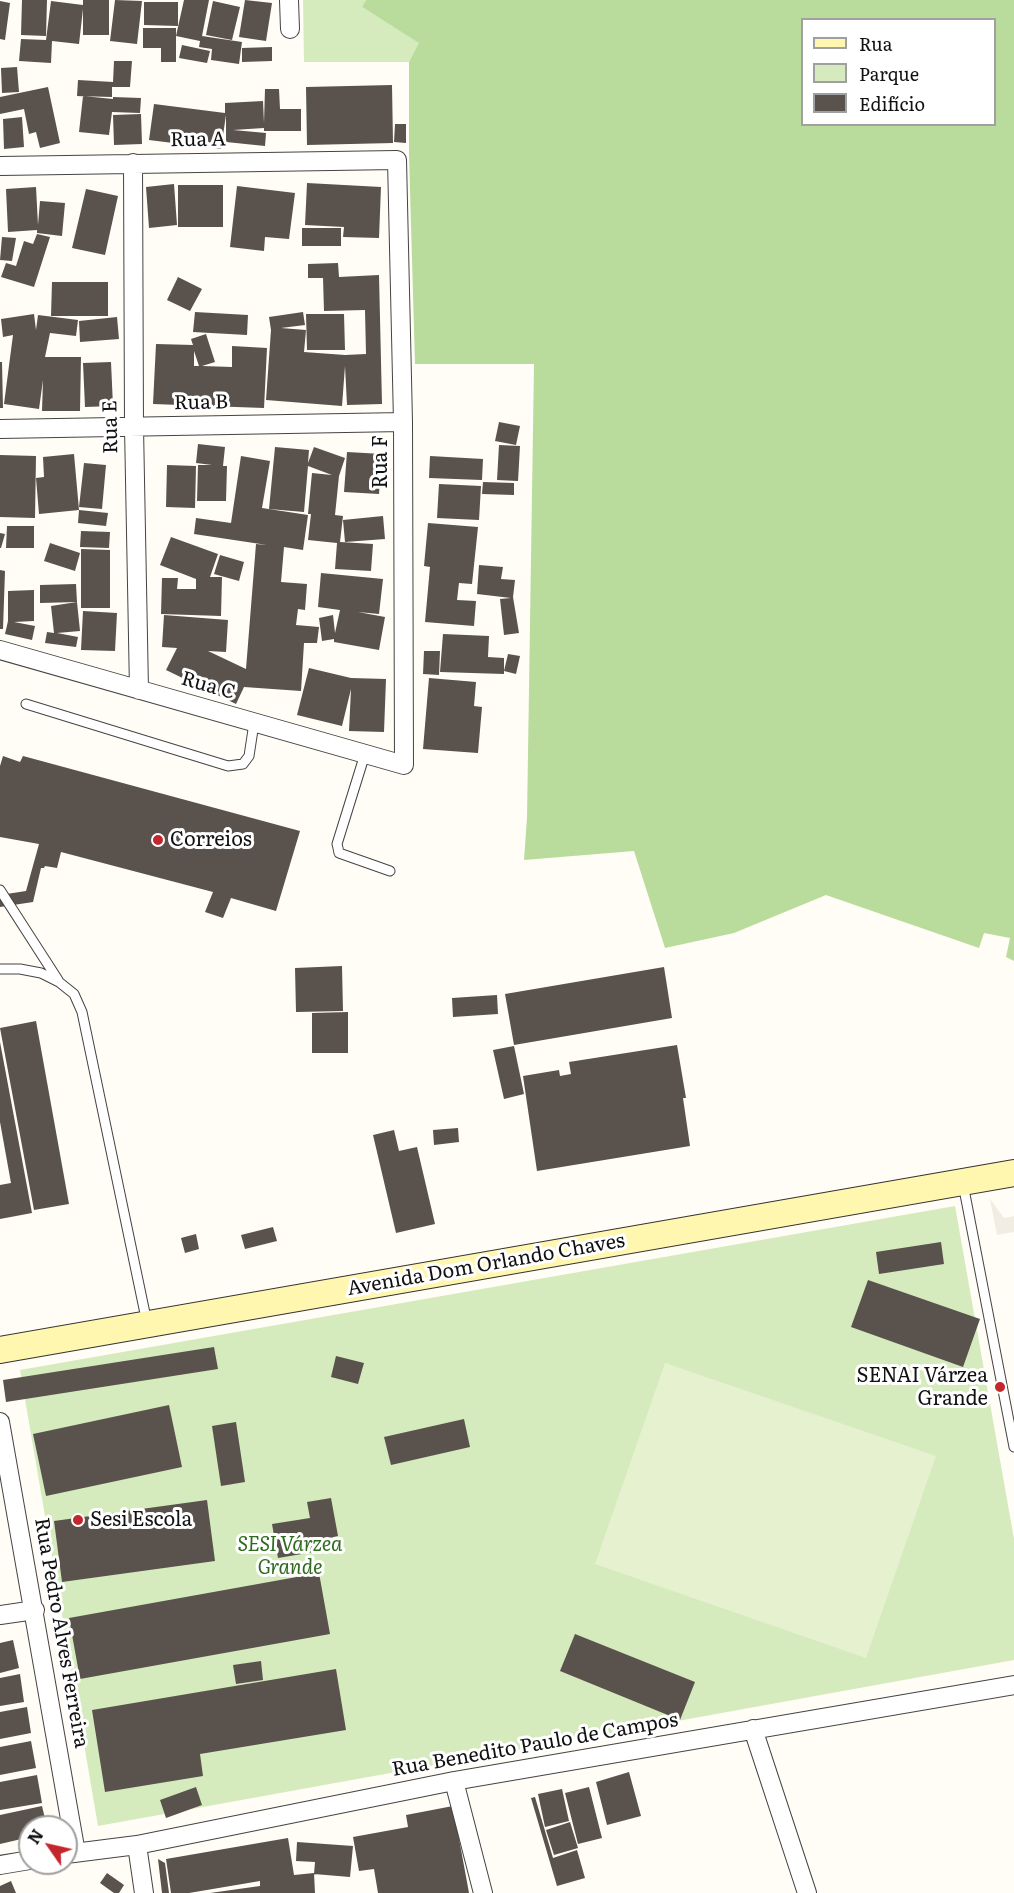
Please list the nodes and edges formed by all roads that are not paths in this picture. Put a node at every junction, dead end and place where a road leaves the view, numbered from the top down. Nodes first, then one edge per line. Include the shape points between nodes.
1 (289, 0) edge
2 (290, 29) dead end
3 (397, 160) joint
4 (133, 163) junction
5 (0, 166) edge
6 (404, 422) junction
7 (134, 427) junction
8 (0, 429) edge
9 (0, 650) edge
10 (139, 690) junction
11 (26, 704) dead end
12 (254, 723) junction
13 (365, 754) junction
14 (404, 765) joint
15 (390, 871) dead end
16 (0, 890) edge
17 (0, 969) edge
18 (59, 982) junction
19 (1014, 1157) edge
20 (1014, 1173) edge
21 (967, 1181) junction
22 (147, 1324) junction
23 (0, 1350) edge
24 (0, 1422) edge
25 (1014, 1447) edge
26 (35, 1610) junction
27 (0, 1615) edge
28 (1014, 1685) edge
29 (753, 1729) junction
30 (454, 1781) junction
31 (65, 1815) edge
32 (137, 1845) junction
33 (78, 1852) edge
34 (18, 1862) edge
35 (0, 1865) edge
36 (144, 1893) edge
37 (483, 1893) edge
38 (807, 1893) edge

1 - 2 street
3 - 4 street, Rua A
3 - 6 street, Rua F
4 - 5 street, Rua A
4 - 7 street, Rua E
6 - 7 street, Rua B
6 - 14 street, Rua F
7 - 8 street, Rua B
7 - 10 street, Rua E
9 - 10 street, Rua C
10 - 12 street, Rua C
11 - 12 lane via 228,766 243,764 249,756
12 - 13 street, Rua C
13 - 14 street, Rua C
13 - 15 lane via 337,844 339,853
16 - 18 lane
17 - 18 lane via 41,973
18 - 22 lane via 74,994 82,1012
19 - 21 main road, Avenida Dom Orlando Chaves
20 - 21 main road, Avenida Dom Orlando Chaves
21 - 22 main road, Avenida Dom Orlando Chaves
21 - 25 lane
22 - 23 main road, Avenida Dom Orlando Chaves
24 - 26 street, Rua Pedro Alves Ferreira
26 - 27 street
26 - 31 street, Rua Pedro Alves Ferreira
28 - 29 street, Rua Benedito Paulo de Campos
29 - 30 street, Rua Benedito Paulo de Campos
29 - 38 street
30 - 32 street, Rua Benedito Paulo de Campos
30 - 37 street
32 - 33 street, Rua Benedito Paulo de Campos
32 - 36 street
34 - 35 street

